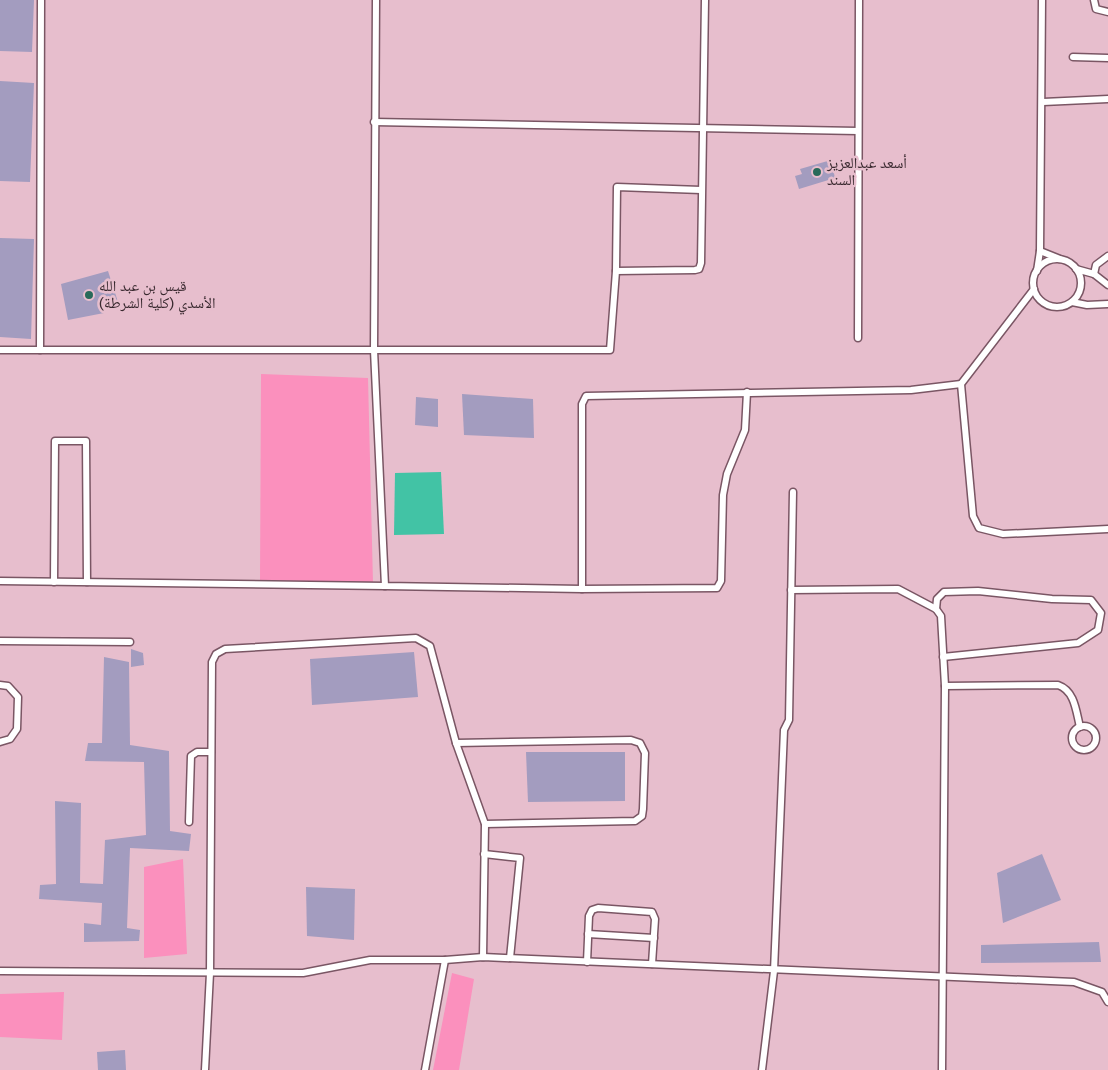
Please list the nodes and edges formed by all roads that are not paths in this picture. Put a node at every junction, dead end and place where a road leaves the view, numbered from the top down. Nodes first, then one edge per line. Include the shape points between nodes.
1 (40, 0) edge
2 (376, 0) edge
3 (705, 0) edge
4 (859, 0) edge
5 (1042, 0) edge
6 (1094, 0) edge
7 (1108, 12) edge
8 (1073, 57) dead end
9 (1108, 58) edge
10 (1108, 99) edge
11 (1043, 102) junction
12 (374, 122) junction
13 (702, 128) junction
14 (858, 131) junction
15 (701, 190) junction
16 (1040, 251) junction
17 (1108, 256) edge
18 (1061, 260) junction
19 (1076, 269) junction
20 (1037, 271) junction
21 (616, 272) junction
22 (1094, 274) junction
23 (1108, 284) edge
24 (1034, 289) junction
25 (1072, 302) junction
26 (1108, 304) edge
27 (858, 338) dead end
28 (0, 350) edge
29 (40, 350) junction
30 (374, 350) junction
31 (961, 384) junction
32 (747, 392) junction
33 (793, 492) dead end
34 (1108, 529) edge
35 (0, 582) edge
36 (54, 582) junction
37 (87, 582) junction
38 (385, 586) junction
39 (582, 589) junction
40 (791, 590) junction
41 (936, 609) junction
42 (0, 640) edge
43 (130, 642) dead end
44 (943, 657) junction
45 (0, 685) edge
46 (945, 686) junction
47 (1080, 727) dead end
48 (0, 742) edge
49 (456, 743) junction
50 (211, 752) junction
51 (189, 822) dead end
52 (485, 824) junction
53 (484, 854) junction
54 (588, 934) junction
55 (654, 938) junction
56 (482, 957) junction
57 (510, 958) junction
58 (445, 960) junction
59 (587, 962) junction
60 (652, 964) junction
61 (774, 971) junction
62 (0, 972) edge
63 (210, 974) junction
64 (944, 978) junction
65 (1108, 1002) edge
66 (205, 1070) edge
67 (425, 1070) edge
68 (762, 1070) edge
69 (942, 1070) edge

1 - 29 lane
2 - 12 lane
3 - 13 lane
4 - 14 lane
5 - 11 lane
6 - 7 lane via 1096,9
8 - 9 lane
10 - 11 lane
11 - 16 lane
12 - 13 lane
12 - 30 lane
13 - 14 lane
13 - 15 lane
14 - 27 lane
15 - 21 lane via 699,269
15 - 21 lane via 618,187
16 - 18 lane
16 - 20 lane
17 - 22 lane via 1096,265
18 - 19 lane
18 - 20 lane via 1043,264
19 - 22 lane
19 - 25 lane via 1081,287
20 - 24 lane
21 - 30 lane via 610,350
22 - 23 lane
24 - 25 lane via 1045,304 1054,307
24 - 31 lane
25 - 26 lane
28 - 29 lane
29 - 30 lane
30 - 38 lane
31 - 32 lane via 911,390
31 - 34 lane via 973,516 979,528 1003,534
32 - 39 lane via 746,430 727,474 723,495 720,585 716,588
32 - 39 lane via 586,396 582,404
33 - 40 lane
35 - 36 lane
36 - 37 lane
36 - 37 lane via 55,441 86,441
37 - 38 lane
38 - 39 lane
40 - 41 lane via 898,589
40 - 61 lane via 789,720 784,730
41 - 44 lane via 941,616
41 - 44 lane via 937,599 944,592 978,591 1091,600 1100,613 1098,630 1078,643
42 - 43 lane
44 - 46 lane
45 - 48 lane via 8,686 18,697 17,728 10,739
46 - 47 lane via 1058,685 1072,697
46 - 64 lane
49 - 50 lane via 430,646 416,638 225,649 216,654 212,662
49 - 52 lane
49 - 52 lane via 630,740 640,743 645,753 642,816 635,821
50 - 51 lane via 197,752 191,756
50 - 63 lane
52 - 53 lane
53 - 56 lane
53 - 57 lane via 520,858
54 - 55 lane
54 - 55 lane via 590,913 598,908 652,912 655,916
54 - 59 lane
55 - 60 lane
56 - 57 lane
56 - 58 lane
57 - 59 lane
58 - 63 lane via 370,960 303,972
58 - 67 lane
59 - 60 lane
60 - 61 lane
61 - 64 lane
61 - 68 lane
62 - 63 lane
63 - 66 lane
64 - 65 lane via 1074,982 1102,992
64 - 69 lane

